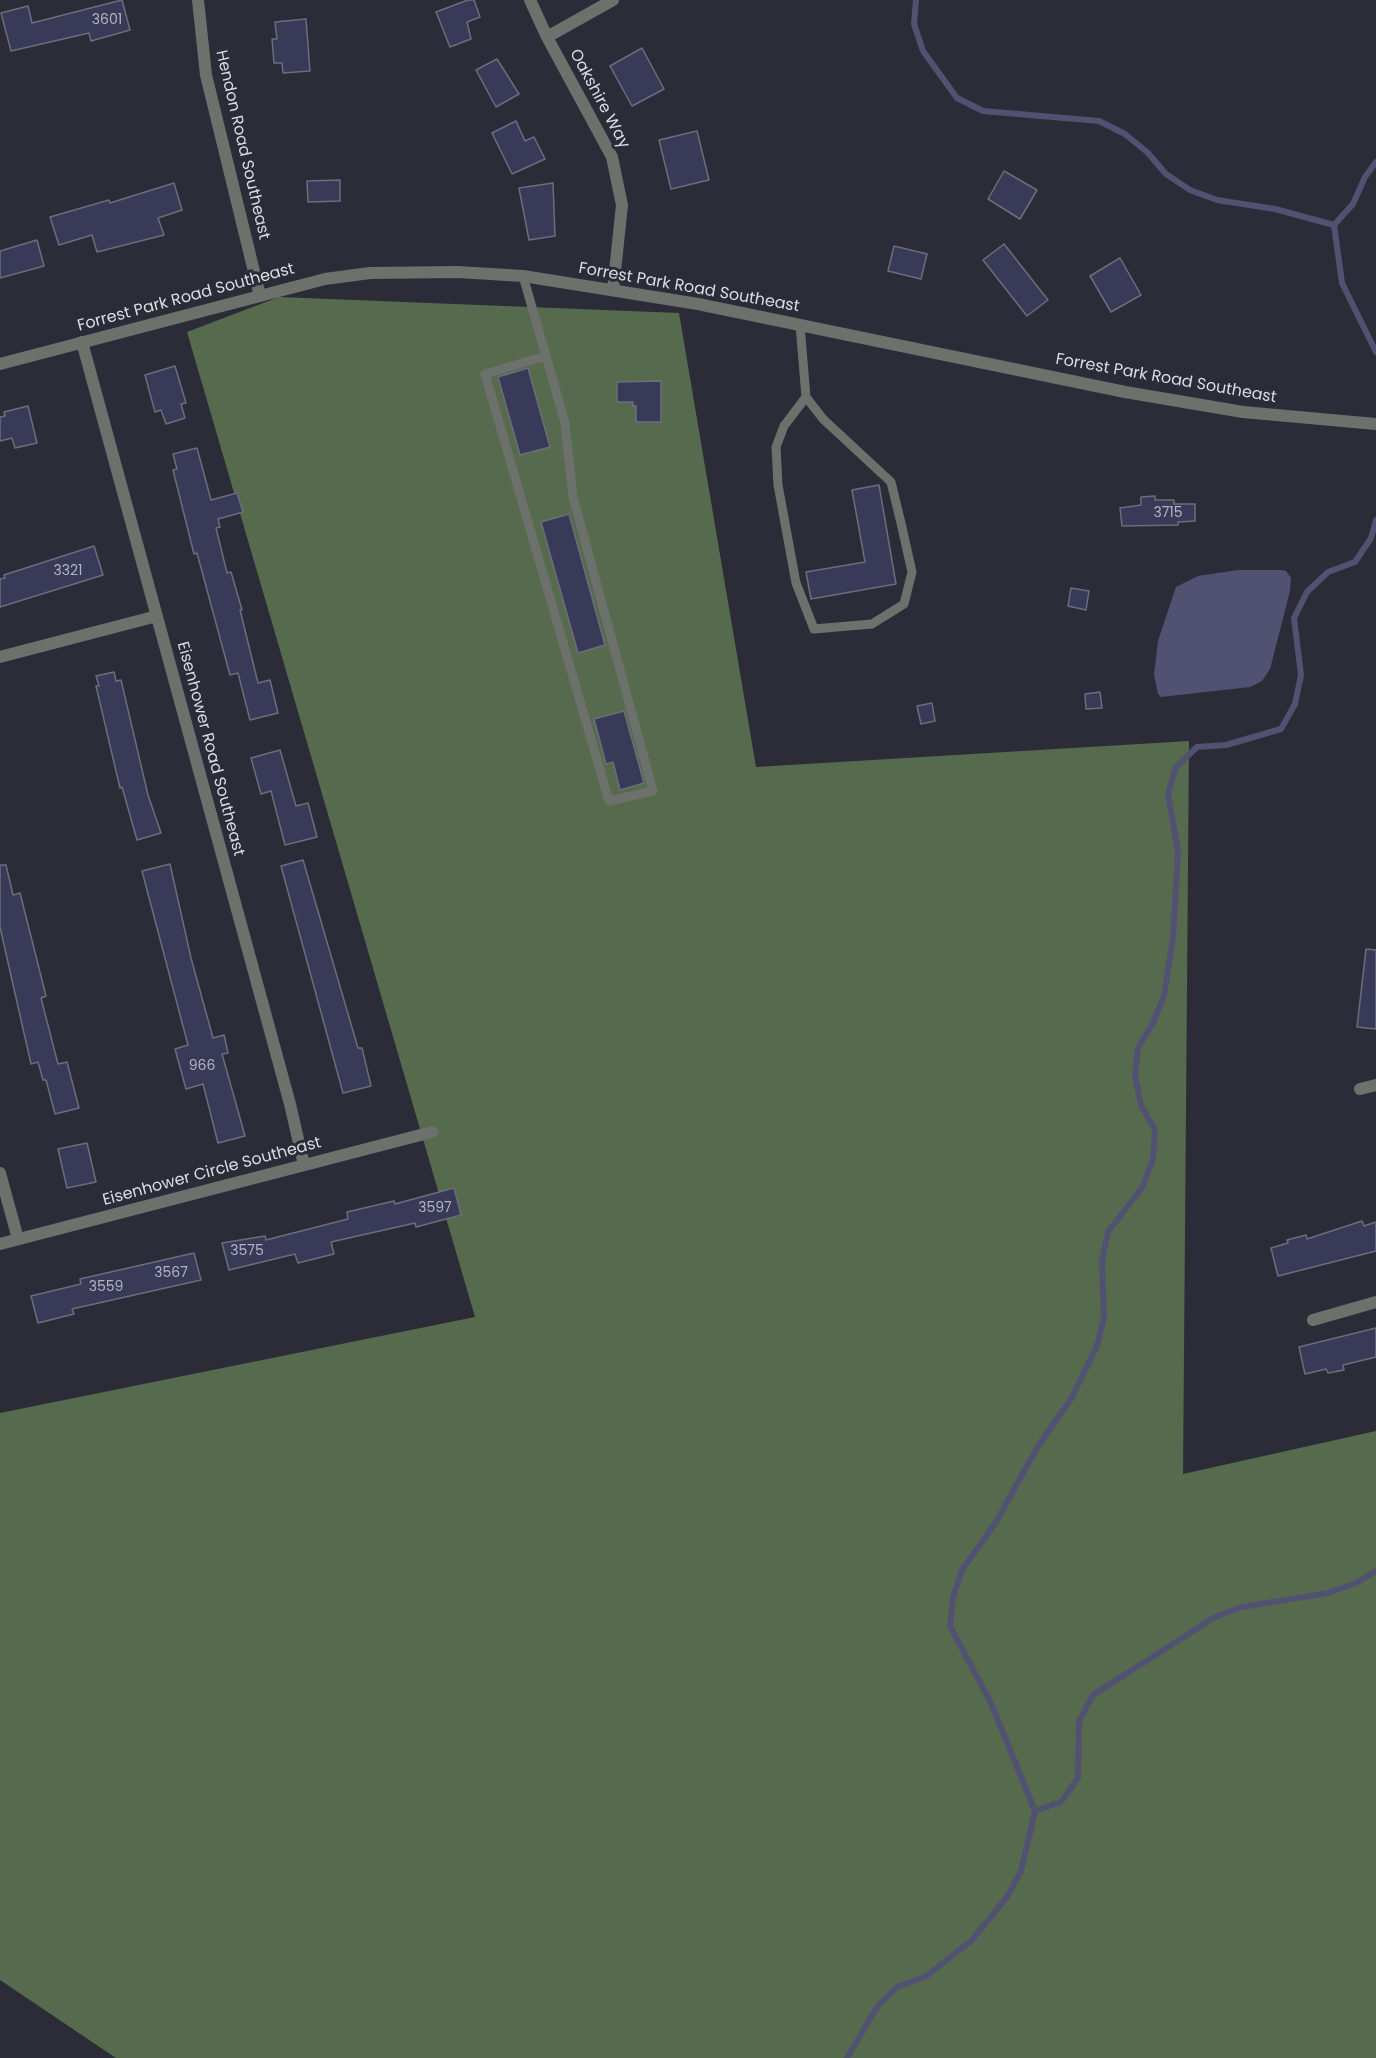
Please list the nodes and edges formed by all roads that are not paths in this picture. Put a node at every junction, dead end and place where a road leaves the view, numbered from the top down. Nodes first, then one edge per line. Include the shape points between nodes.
1 (198, 0) edge
2 (530, 0) edge
3 (613, 0) edge
4 (547, 37) junction
5 (523, 276) junction
6 (613, 290) junction
7 (260, 296) junction
8 (800, 325) junction
9 (82, 342) junction
10 (546, 356) junction
11 (0, 364) edge
12 (806, 397) junction
13 (1376, 424) edge
14 (157, 616) junction
15 (0, 657) edge
16 (1376, 1085) edge
17 (1360, 1089) dead end
18 (432, 1132) dead end
19 (304, 1165) junction
20 (0, 1173) edge
21 (18, 1239) junction
22 (0, 1244) edge
23 (1376, 1302) edge
24 (1313, 1320) dead end

1 - 7 street, Hendon Road Southeast via 206,75
2 - 4 street, Oakshire Way
3 - 4 street
4 - 6 street, Oakshire Way via 612,157 622,205
5 - 6 street, Forrest Park Road Southeast
5 - 7 street, Forrest Park Road Southeast via 370,273 325,279
5 - 10 lane
6 - 8 street, Forrest Park Road Southeast
7 - 9 street, Forrest Park Road Southeast
8 - 12 lane
8 - 13 street, Forrest Park Road Southeast via 1125,392 1243,412
9 - 11 street, Forrest Park Road Southeast
9 - 14 street, Eisenhower Road Southeast
10 - 10 lane via 565,423 573,497 653,792 609,801 485,374
12 - 12 lane via 823,420 891,482 912,572 904,604 872,624 814,629 796,583 778,485 776,447 784,426
14 - 15 street
14 - 19 street, Eisenhower Road Southeast
16 - 17 street
18 - 19 street, Eisenhower Circle Southeast
19 - 21 street, Eisenhower Circle Southeast
20 - 21 street
21 - 22 street, Eisenhower Circle Southeast
23 - 24 street

